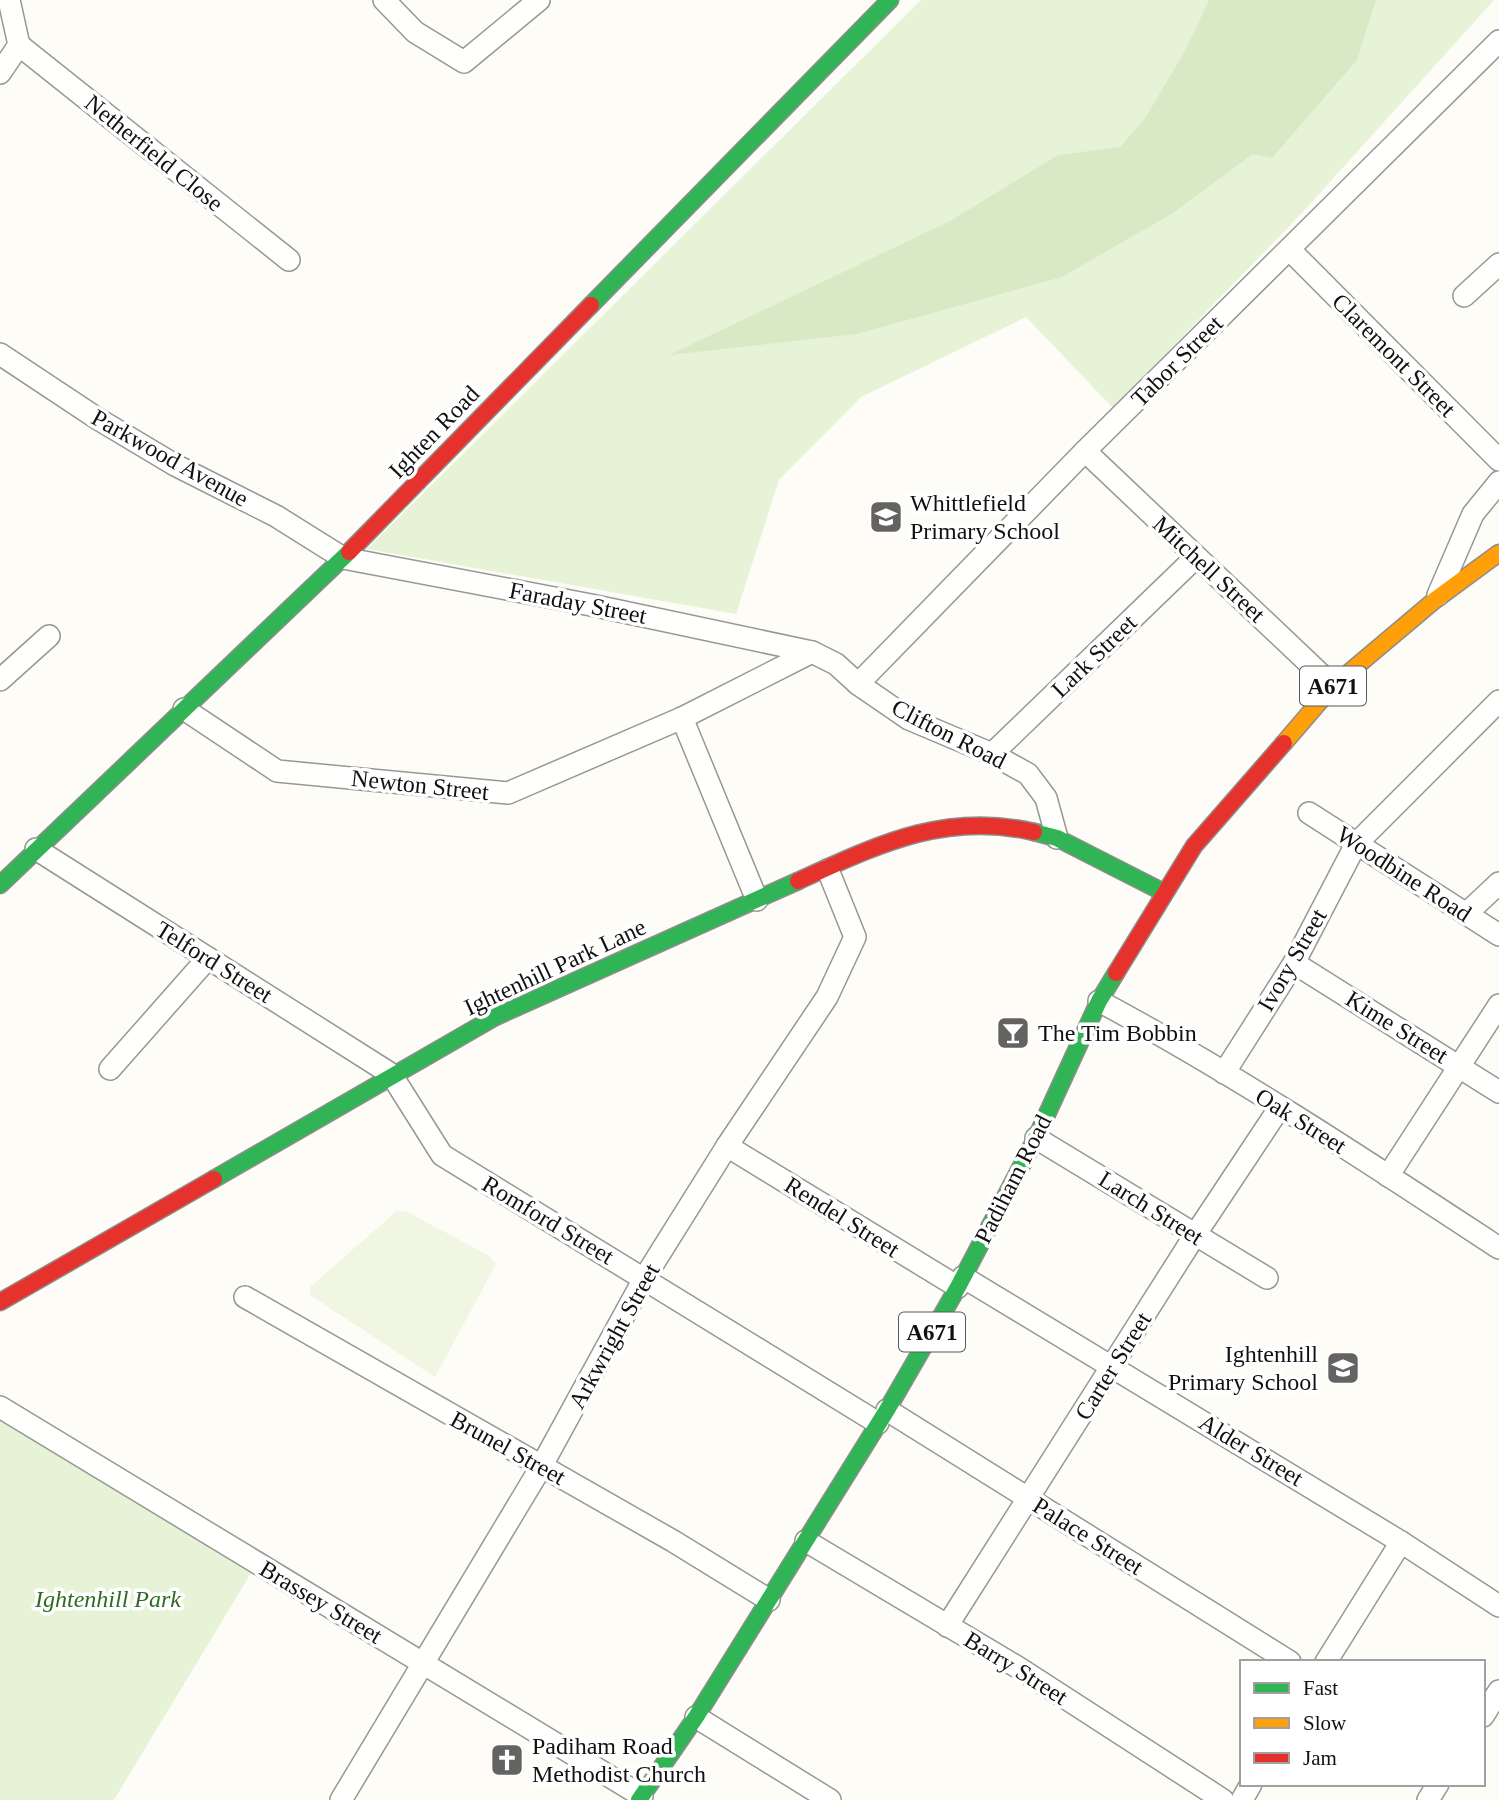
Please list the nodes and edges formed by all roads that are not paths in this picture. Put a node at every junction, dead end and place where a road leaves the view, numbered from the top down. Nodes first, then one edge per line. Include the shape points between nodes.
1 (9, 0) edge
2 (384, 0) edge
3 (539, 0) edge
4 (890, 0) edge
5 (1499, 41) edge
6 (19, 45) junction
7 (0, 73) edge
8 (1290, 250) junction
9 (289, 260) dead end
10 (1499, 264) edge
11 (1464, 296) dead end
12 (0, 354) edge
13 (1085, 451) junction
14 (1499, 460) edge
15 (1499, 482) edge
16 (1499, 553) edge
17 (343, 558) junction
18 (1195, 558) junction
19 (1435, 600) junction
20 (49, 636) dead end
21 (812, 652) junction
22 (4, 668) edge
23 (858, 684) junction
24 (1333, 686) junction
25 (1499, 701) edge
26 (184, 709) junction
27 (682, 718) junction
28 (992, 754) junction
29 (1309, 813) dead end
30 (1057, 838) junction
31 (1356, 844) junction
32 (36, 849) junction
33 (828, 870) junction
34 (1499, 883) edge
35 (0, 885) edge
36 (1163, 892) junction
37 (757, 900) junction
38 (1465, 914) junction
39 (1499, 934) edge
40 (208, 958) junction
41 (1294, 963) junction
42 (1099, 1000) junction
43 (1499, 1005) edge
44 (1459, 1066) junction
45 (110, 1069) dead end
46 (1224, 1073) junction
47 (391, 1074) junction
48 (1499, 1092) edge
49 (1280, 1107) junction
50 (1035, 1138) junction
51 (727, 1146) junction
52 (1388, 1176) junction
53 (1195, 1235) junction
54 (1499, 1248) edge
55 (645, 1277) junction
56 (1267, 1278) dead end
57 (960, 1282) junction
58 (245, 1297) dead end
59 (0, 1302) edge
60 (1113, 1366) junction
61 (0, 1407) edge
62 (883, 1416) junction
63 (541, 1467) junction
64 (1029, 1498) junction
65 (806, 1541) junction
66 (1401, 1542) junction
67 (769, 1600) junction
68 (1499, 1606) edge
69 (947, 1626) junction
70 (1287, 1660) edge
71 (1327, 1660) edge
72 (421, 1662) junction
73 (1499, 1692) edge
74 (1485, 1713) edge
75 (696, 1717) junction
76 (641, 1798) edge
77 (341, 1800) edge
78 (830, 1800) edge
79 (1223, 1800) edge

1 - 6 street
2 - 3 street via 415,32 464,62
4 - 17 street, Ighten Road
5 - 8 street, Tabor Street
6 - 7 street
6 - 9 street, Netherfield Close
8 - 13 street, Tabor Street
8 - 14 street, Claremont Street
10 - 11 street
12 - 17 street, Parkwood Avenue via 97,419 276,516
13 - 18 street, Mitchell Street
13 - 23 street, Tabor Street
15 - 19 street, Padiham Road via 1473,514
16 - 19 street, Padiham Road / A671
17 - 21 street, Faraday Street
17 - 26 street, Ighten Road
18 - 24 street, Mitchell Street
18 - 28 street, Lark Street
19 - 24 street, Padiham Road / A671
20 - 22 street
21 - 23 street, Clifton Road via 836,664
21 - 27 street, Newton Street
23 - 28 street, Clifton Road via 909,719
24 - 36 street, Padiham Road / A671 via 1194,846
25 - 31 street, Ivory Street
26 - 27 street, Newton Street via 277,771 508,793
26 - 32 street, Ighten Road
27 - 37 street
28 - 30 street, Clifton Road via 1028,774 1046,798
29 - 31 street, Woodbine Road
30 - 33 street, Ightenhill Park Lane via 1024,830 944,826 884,842
30 - 36 street, Ightenhill Park Lane
31 - 38 street, Woodbine Road
31 - 41 street, Ivory Street
32 - 35 street, Ighten Road
32 - 40 street, Telford Street
33 - 37 street, Ightenhill Park Lane
33 - 51 street, Arkwright Street via 855,937 827,997
34 - 38 street
36 - 42 street, Padiham Road / A671
37 - 47 street, Ightenhill Park Lane via 495,1017
38 - 39 street, Woodbine Road
40 - 45 street
40 - 47 street, Telford Street
41 - 44 street, Kime Street
41 - 46 street, Ivory Street
42 - 46 street, Oak Street
42 - 50 street, Padiham Road / A671
43 - 44 street
44 - 48 street, Kime Street
44 - 52 street
46 - 49 street, Oak Street
47 - 55 street, Romford Street via 442,1155
47 - 59 street, Ightenhill Park Lane
49 - 52 street, Oak Street
49 - 53 street, Carter Street
50 - 53 street, Larch Street
50 - 57 street, Padiham Road / A671
51 - 55 street, Arkwright Street
51 - 57 street, Rendel Street
52 - 54 street, Oak Street
53 - 56 street, Larch Street
53 - 60 street, Carter Street
55 - 62 street, Romford Street
55 - 63 street, Arkwright Street
57 - 60 street, Alder Street
57 - 62 street, Padiham Road / A671
58 - 63 street, Brunel Street
60 - 64 street, Carter Street
60 - 66 street, Alder Street
61 - 72 street, Brassey Street
62 - 64 street, Palace Street
62 - 65 street, Padiham Road / A671
63 - 67 street, Brunel Street
63 - 72 street, Arkwright Street
64 - 69 street, Carter Street
64 - 70 street, Palace Street
65 - 67 street, Padiham Road / A671
65 - 69 street, Barry Street
66 - 68 street, Alder Street
66 - 71 street
67 - 75 street, Padiham Road / A671
69 - 79 street, Barry Street
72 - 76 street, Brassey Street
72 - 77 street, Arkwright Street
73 - 74 street
75 - 76 street, Padiham Road / A671
75 - 78 street

